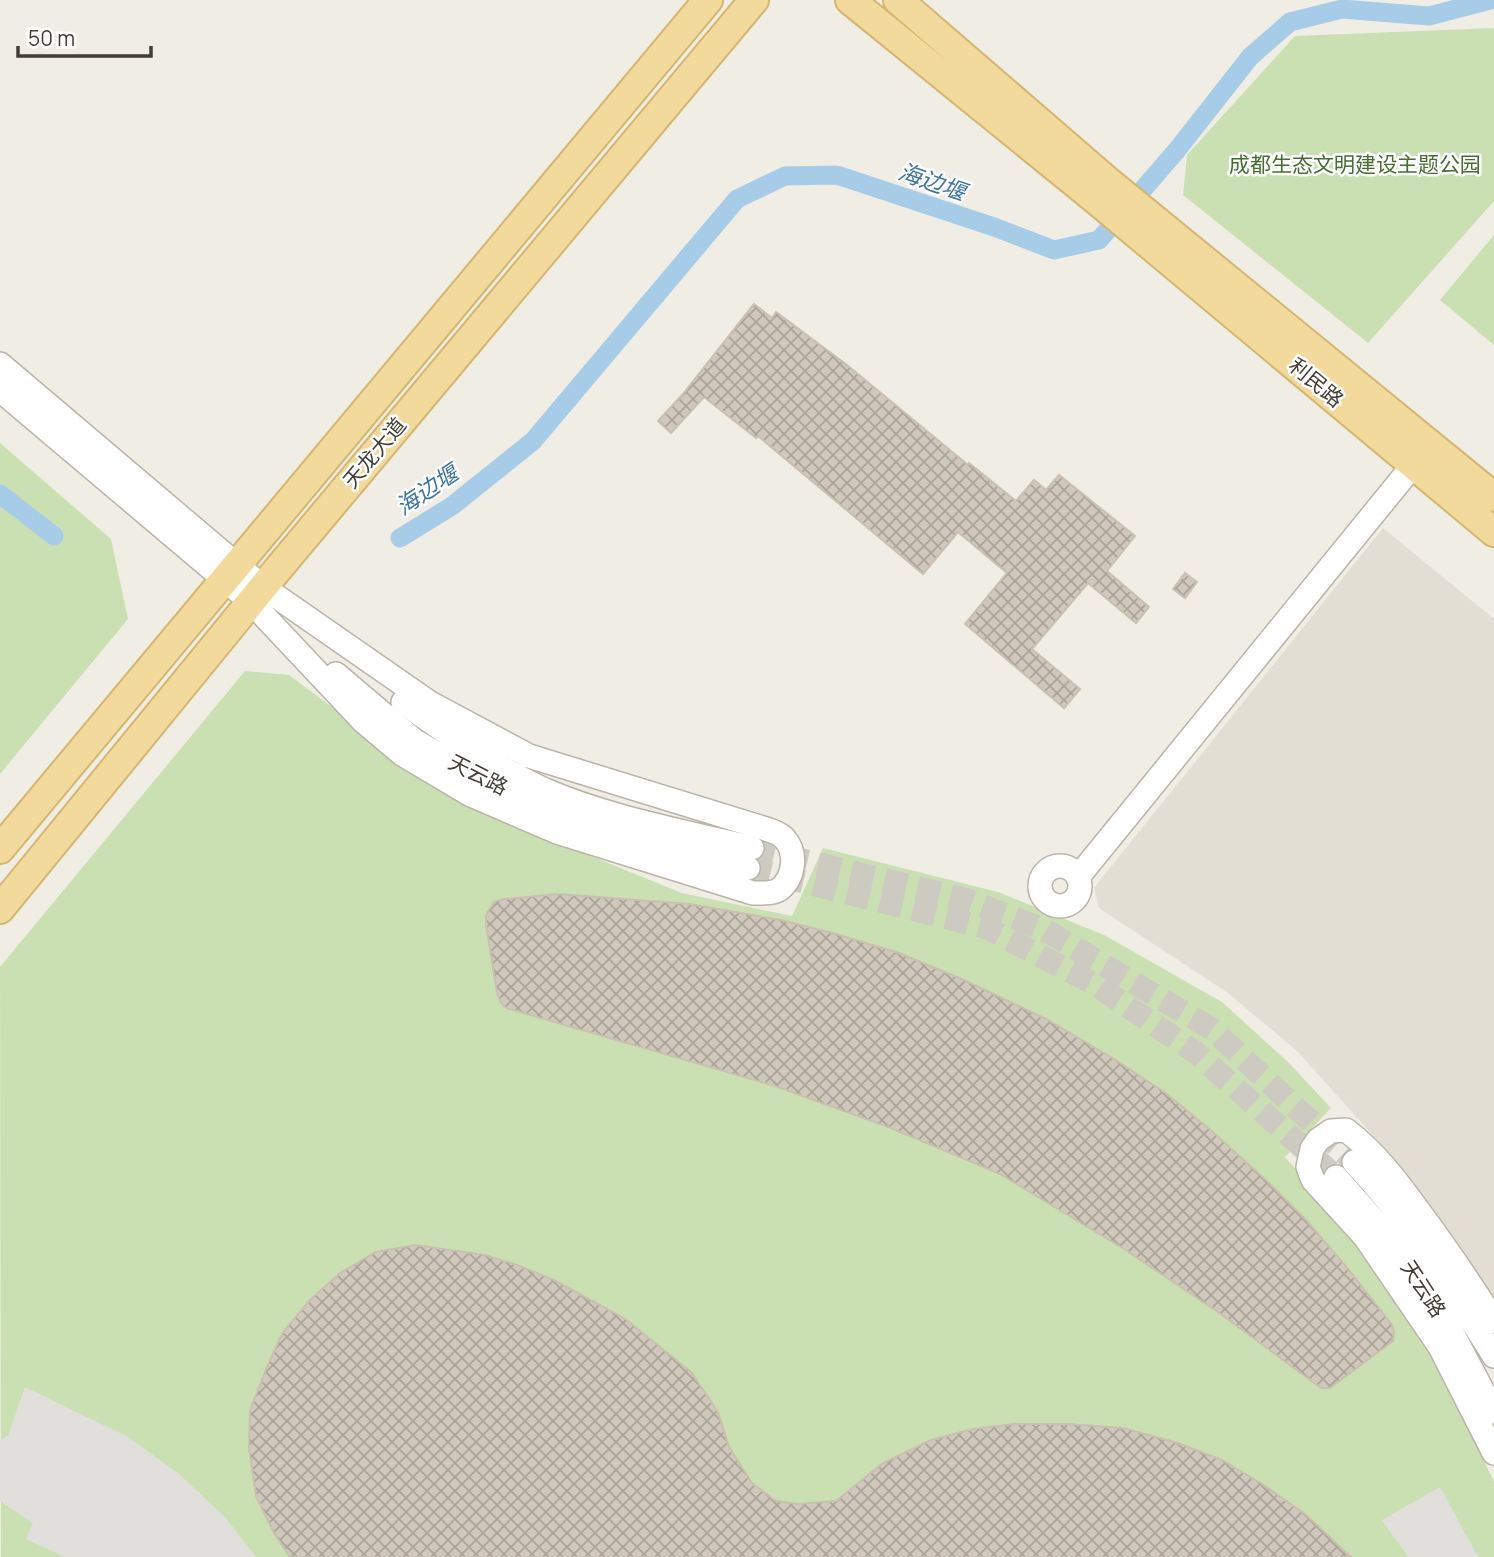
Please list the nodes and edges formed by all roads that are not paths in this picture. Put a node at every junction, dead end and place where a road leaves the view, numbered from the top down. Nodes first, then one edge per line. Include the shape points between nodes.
1 (708, 0) edge
2 (754, 0) edge
3 (850, 0) edge
4 (898, 0) edge
5 (1103, 192) junction
6 (0, 364) edge
7 (0, 390) edge
8 (1416, 450) junction
9 (1494, 497) edge
10 (1494, 532) edge
11 (230, 571) junction
12 (257, 594) junction
13 (0, 849) edge
14 (750, 858) tunnel mouth
15 (1073, 873) dead end
16 (0, 909) edge
17 (1354, 1162) tunnel mouth
18 (1336, 1177) tunnel mouth
19 (1494, 1321) edge
20 (1494, 1356) edge
21 (1494, 1412) edge
22 (1494, 1453) edge

1 - 11 main road, 天龙大道
2 - 12 main road, 天龙大道
3 - 5 main road
4 - 5 main road
5 - 8 main road, 利民路
6 - 11 street
7 - 11 street
8 - 9 main road, 利民路
8 - 10 main road, 利民路
8 - 15 street
11 - 12 street
11 - 13 main road, 天龙大道
12 - 12 street via 364,722 402,754 471,796 557,832 752,893 780,889 792,872 792,851 782,836 529,756 430,703
12 - 14 street, 天云路 via 415,741 475,776 570,819
12 - 16 main road, 天龙大道
17 - 20 street, 天云路 via 1385,1195 1437,1267
18 - 21 street, 天云路 via 1393,1242 1450,1329
19 - 22 street via 1456,1260 1365,1145 1346,1130 1331,1131 1318,1140 1308,1167 1313,1180 1366,1237 1440,1347

